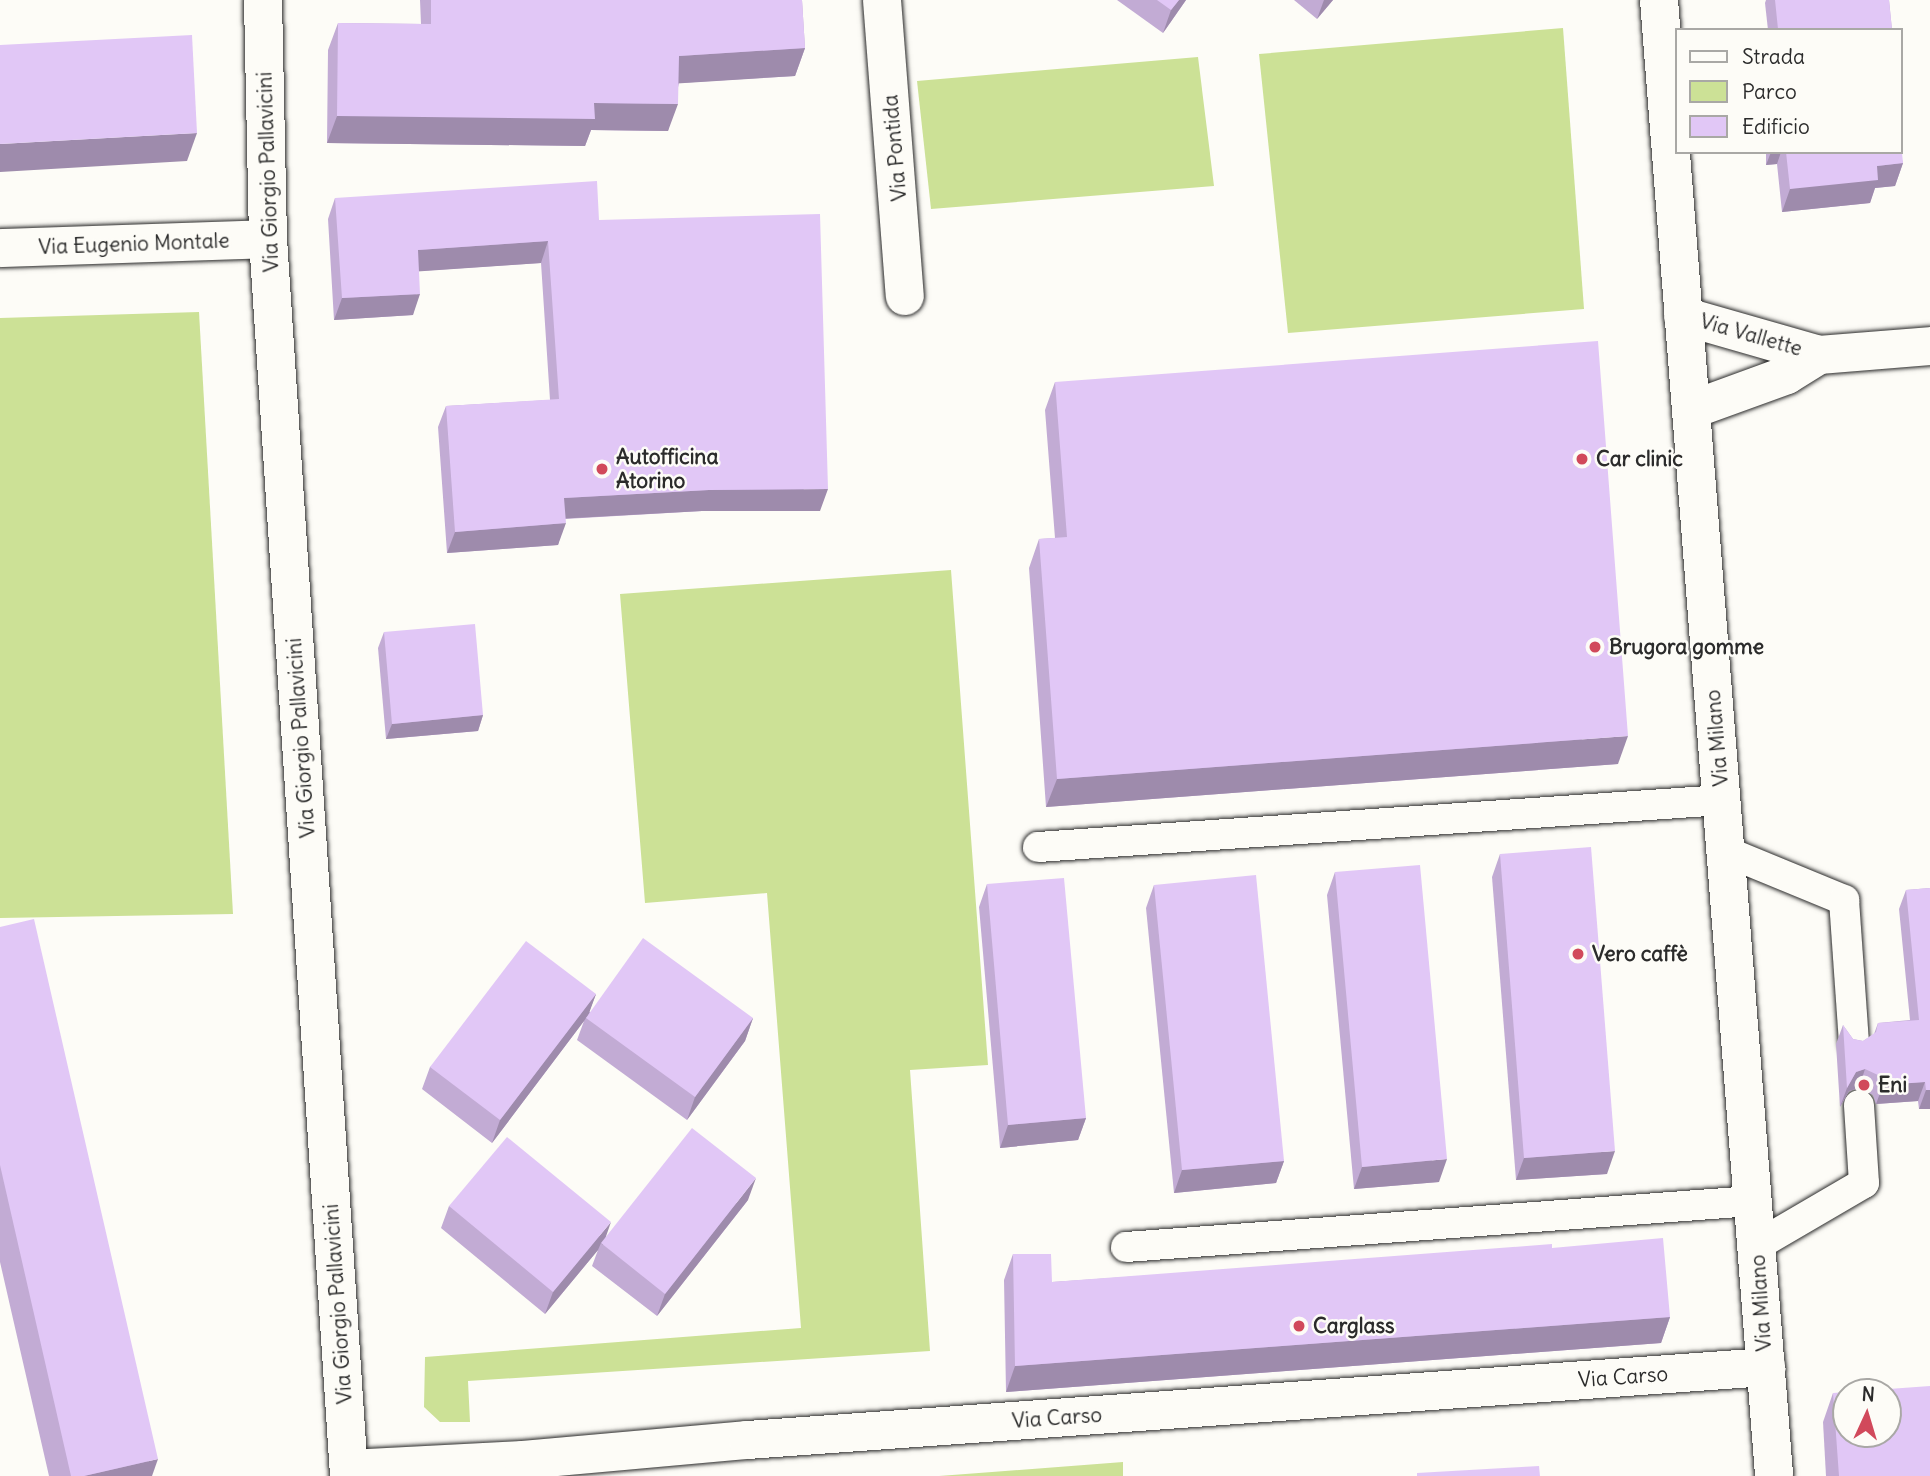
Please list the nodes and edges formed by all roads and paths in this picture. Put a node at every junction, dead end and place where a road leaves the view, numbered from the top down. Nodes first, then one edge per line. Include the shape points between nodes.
1 (263, 0) edge
2 (882, 0) edge
3 (1659, 0) edge
4 (268, 239) junction
5 (0, 248) edge
6 (905, 296) dead end
7 (1683, 316) junction
8 (1930, 346) edge
9 (1819, 355) junction
10 (1691, 410) junction
11 (1722, 800) junction
12 (1038, 847) dead end
13 (1725, 852) junction
14 (1854, 1043) edge
15 (1859, 1105) dead end
16 (1753, 1201) junction
17 (1756, 1246) junction
18 (1126, 1247) dead end
19 (1766, 1367) junction
20 (349, 1473) edge
21 (1774, 1476) edge

1 - 4 street, Via Giorgio Pallavicini
2 - 6 street, Via Pontida
3 - 7 street, Via Milano
4 - 5 street, Via Eugenio Montale
4 - 20 street, Via Giorgio Pallavicini
7 - 9 street, Via Vallette
7 - 10 street, Via Milano
8 - 9 street, Via Vallette
9 - 10 street, Via Vallette via 1787,375
10 - 11 street, Via Milano
11 - 12 lane
11 - 13 street, Via Milano
13 - 14 lane via 1843,900
13 - 16 street, Via Milano
15 - 17 lane via 1864,1183
16 - 17 street, Via Milano
16 - 18 lane
17 - 19 street, Via Milano
19 - 20 street, Via Carso
19 - 21 street, Via Milano

